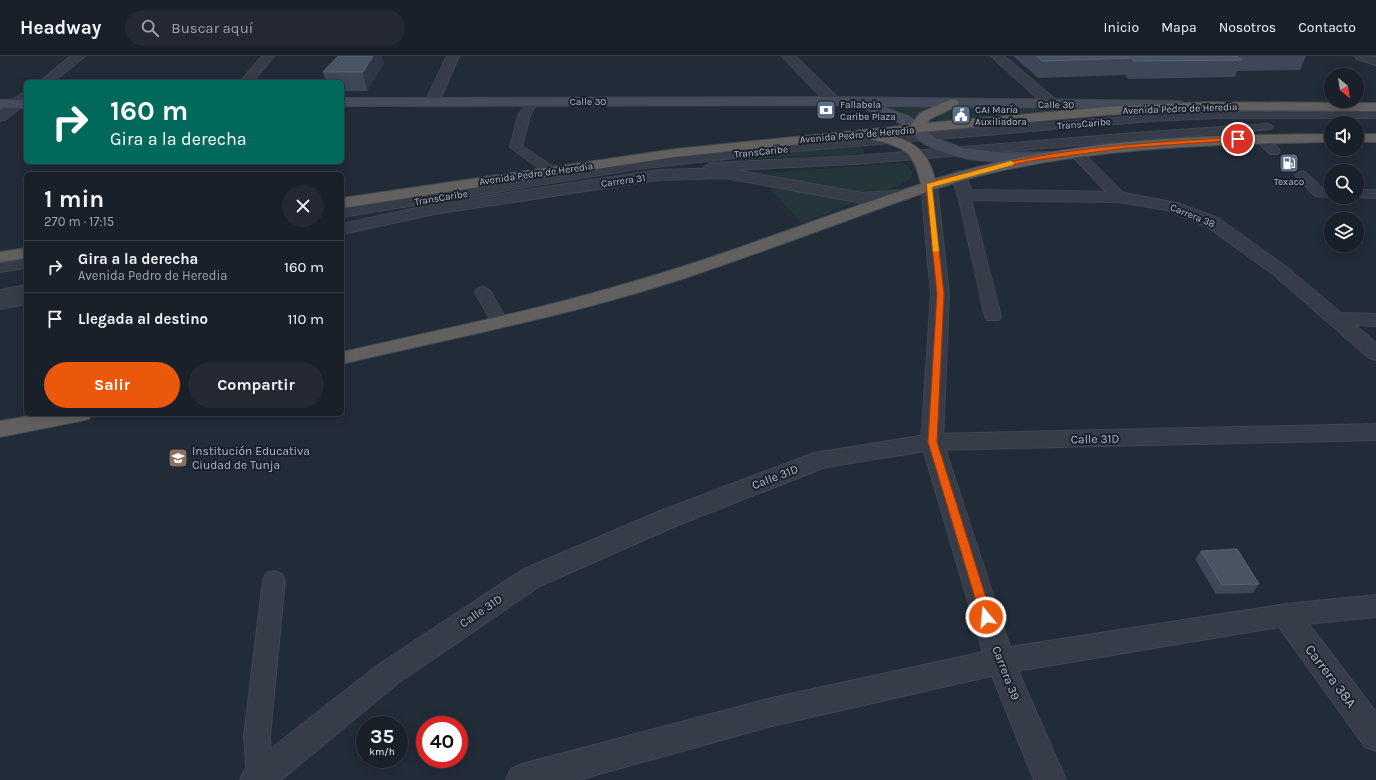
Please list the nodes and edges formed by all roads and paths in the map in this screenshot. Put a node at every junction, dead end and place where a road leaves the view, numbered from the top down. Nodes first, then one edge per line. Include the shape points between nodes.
1 (80, 56) edge
2 (268, 56) edge
3 (452, 56) edge
4 (788, 56) edge
5 (997, 56) edge
6 (1361, 56) edge
7 (1376, 61) edge
8 (49, 80) edge
9 (248, 80) edge
10 (833, 100) junction
11 (23, 101) edge
12 (344, 102) edge
13 (432, 102) junction
14 (532, 102) junction
15 (952, 103) junction
16 (1051, 103) junction
17 (0, 104) edge
18 (1207, 106) junction
19 (1376, 107) edge
20 (1376, 115) edge
21 (0, 117) edge
22 (1324, 127) edge
23 (1364, 127) edge
24 (1376, 127) edge
25 (860, 133) junction
26 (918, 133) junction
27 (1260, 138) junction
28 (1324, 138) edge
29 (1364, 138) edge
30 (1376, 138) edge
31 (891, 140) junction
32 (954, 151) junction
33 (1274, 151) dead end
34 (1076, 153) junction
35 (917, 154) junction
36 (551, 170) junction
37 (1301, 175) dead end
38 (960, 176) junction
39 (929, 186) junction
40 (1324, 193) edge
41 (1364, 194) edge
42 (1376, 194) edge
43 (905, 195) junction
44 (964, 195) junction
45 (1119, 197) junction
46 (344, 202) edge
47 (344, 213) edge
48 (344, 223) edge
49 (344, 229) edge
50 (24, 253) edge
51 (0, 257) edge
52 (24, 264) edge
53 (0, 268) edge
54 (24, 290) edge
55 (483, 292) dead end
56 (0, 294) edge
57 (24, 298) edge
58 (0, 303) edge
59 (993, 317) dead end
60 (1336, 319) junction
61 (1376, 320) edge
62 (500, 321) junction
63 (1376, 354) edge
64 (344, 358) edge
65 (70, 416) edge
66 (0, 429) edge
67 (1376, 432) edge
68 (932, 442) junction
69 (274, 580) dead end
70 (1376, 606) edge
71 (1286, 615) junction
72 (1000, 661) junction
73 (1376, 737) edge
74 (258, 779) edge
75 (522, 780) edge
76 (1050, 780) edge

1 - 8 street
2 - 9 street
3 - 13 street
4 - 10 street
5 - 16 street
6 - 7 street
10 - 14 main road, Calle 30
10 - 15 main road, Calle 30
10 - 26 main road, Calle 30 via 883,110 896,116
11 - 17 main road
11 - 21 street
12 - 13 main road, Calle 30
13 - 14 main road, Calle 30
14 - 36 lane via 524,116 516,147
15 - 16 main road, Calle 30
15 - 26 highway via 925,116
16 - 18 main road, Calle 30
18 - 19 highway, Avenida Pedro de Heredia
18 - 26 highway, Avenida Pedro de Heredia via 1093,112
20 - 26 lane, TransCaribe via 1165,117
22 - 32 lane, TransCaribe via 1244,127
23 - 24 lane
25 - 26 highway, Avenida Pedro de Heredia
25 - 31 highway
25 - 36 highway, Avenida Pedro de Heredia via 724,147
26 - 31 lane, TransCaribe
26 - 32 main road, Calle 30
27 - 28 highway
27 - 33 lane
27 - 34 highway via 1160,143
29 - 30 highway
31 - 35 highway
31 - 47 lane, TransCaribe via 794,147 644,164
32 - 34 main road, Calle 30 via 1023,158
32 - 35 lane, TransCaribe
34 - 38 highway via 1000,166
34 - 45 lane
35 - 39 highway
35 - 48 lane, TransCaribe via 638,172 414,207
36 - 46 highway, Avenida Pedro de Heredia
37 - 40 lane via 1320,193
38 - 39 highway
38 - 44 street
39 - 43 highway
39 - 68 street, Carrera 39 via 940,294
41 - 42 lane
43 - 49 street, Carrera 31 via 858,198 725,173 658,175 435,209
43 - 62 highway via 650,283
44 - 45 street, Carrera 38
44 - 59 lane
45 - 60 street, Carrera 38 via 1171,206 1212,222 1279,270
50 - 51 highway
52 - 53 lane
54 - 56 lane
55 - 62 lane
57 - 58 street
60 - 61 street
60 - 63 street, Carrera 38
62 - 64 highway
65 - 66 highway
67 - 68 street, Calle 31D
68 - 72 street, Carrera 39
68 - 74 street, Calle 31D via 822,459 668,518 531,578 388,674
69 - 74 lane via 257,736
70 - 71 street
71 - 72 street
71 - 73 street, Carrera 38A
72 - 75 street via 772,712
72 - 76 street, Carrera 39

